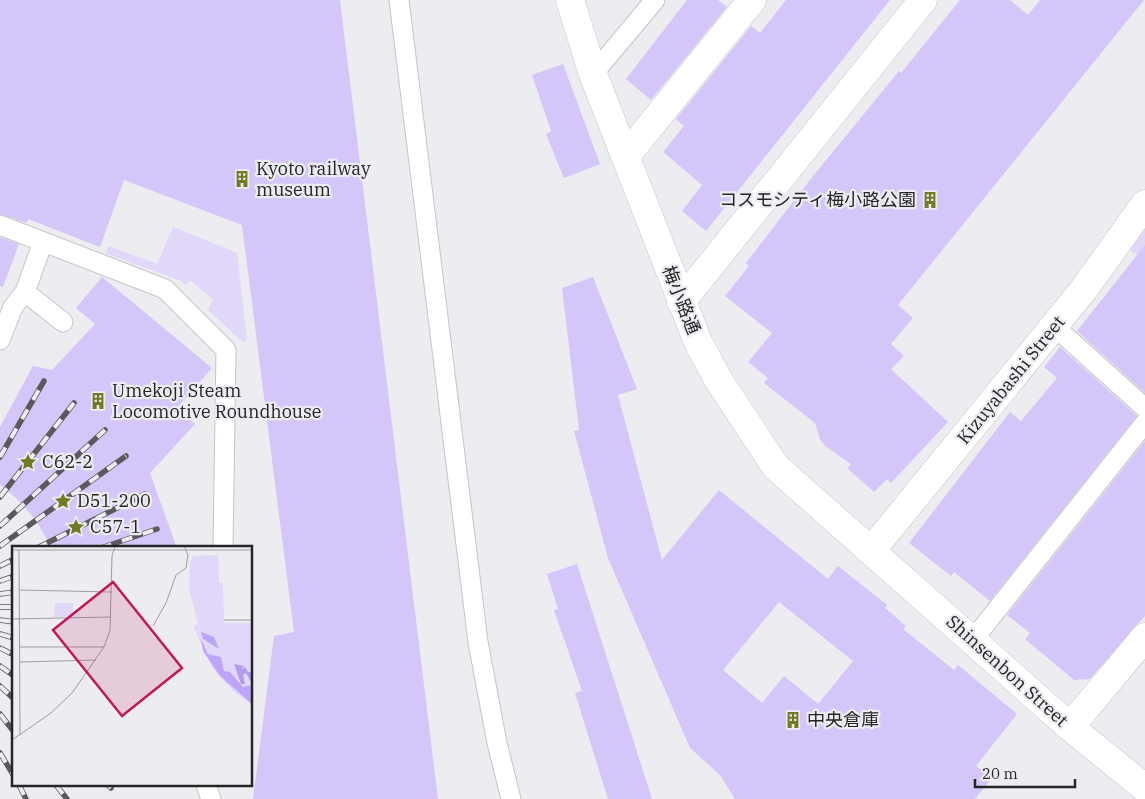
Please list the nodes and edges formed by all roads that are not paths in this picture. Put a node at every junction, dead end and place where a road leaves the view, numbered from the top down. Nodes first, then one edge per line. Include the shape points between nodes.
1 (399, 0) edge
2 (570, 0) edge
3 (655, 0) edge
4 (752, 0) edge
5 (923, 0) edge
6 (593, 74) junction
7 (626, 156) junction
8 (1145, 204) edge
9 (0, 225) edge
10 (43, 242) junction
11 (25, 292) junction
12 (680, 302) junction
13 (63, 322) dead end
14 (1054, 326) junction
15 (0, 340) edge
16 (1145, 408) edge
17 (1145, 423) edge
18 (223, 546) edge
19 (871, 551) junction
20 (1145, 637) edge
21 (972, 640) junction
22 (1070, 727) junction
23 (206, 786) edge
24 (1145, 788) edge
25 (211, 799) edge
26 (511, 799) edge

1 - 26 lane via 478,642
2 - 6 street, 梅小路通
3 - 6 lane
4 - 7 street
5 - 12 street
6 - 7 street, 梅小路通
7 - 12 street, 梅小路通
8 - 14 street, Kizuyabashi Street
9 - 10 lane
10 - 11 lane
10 - 18 lane via 165,289 226,350
11 - 13 lane
11 - 15 lane via 13,307
12 - 19 street, 梅小路通 via 719,381 776,467
14 - 16 lane
14 - 19 street, Kizuyabashi Street
17 - 21 lane
19 - 21 street, Shinsenbon Street
20 - 22 street
21 - 22 street, Shinsenbon Street
22 - 24 street, Shinsenbon Street
23 - 25 lane

